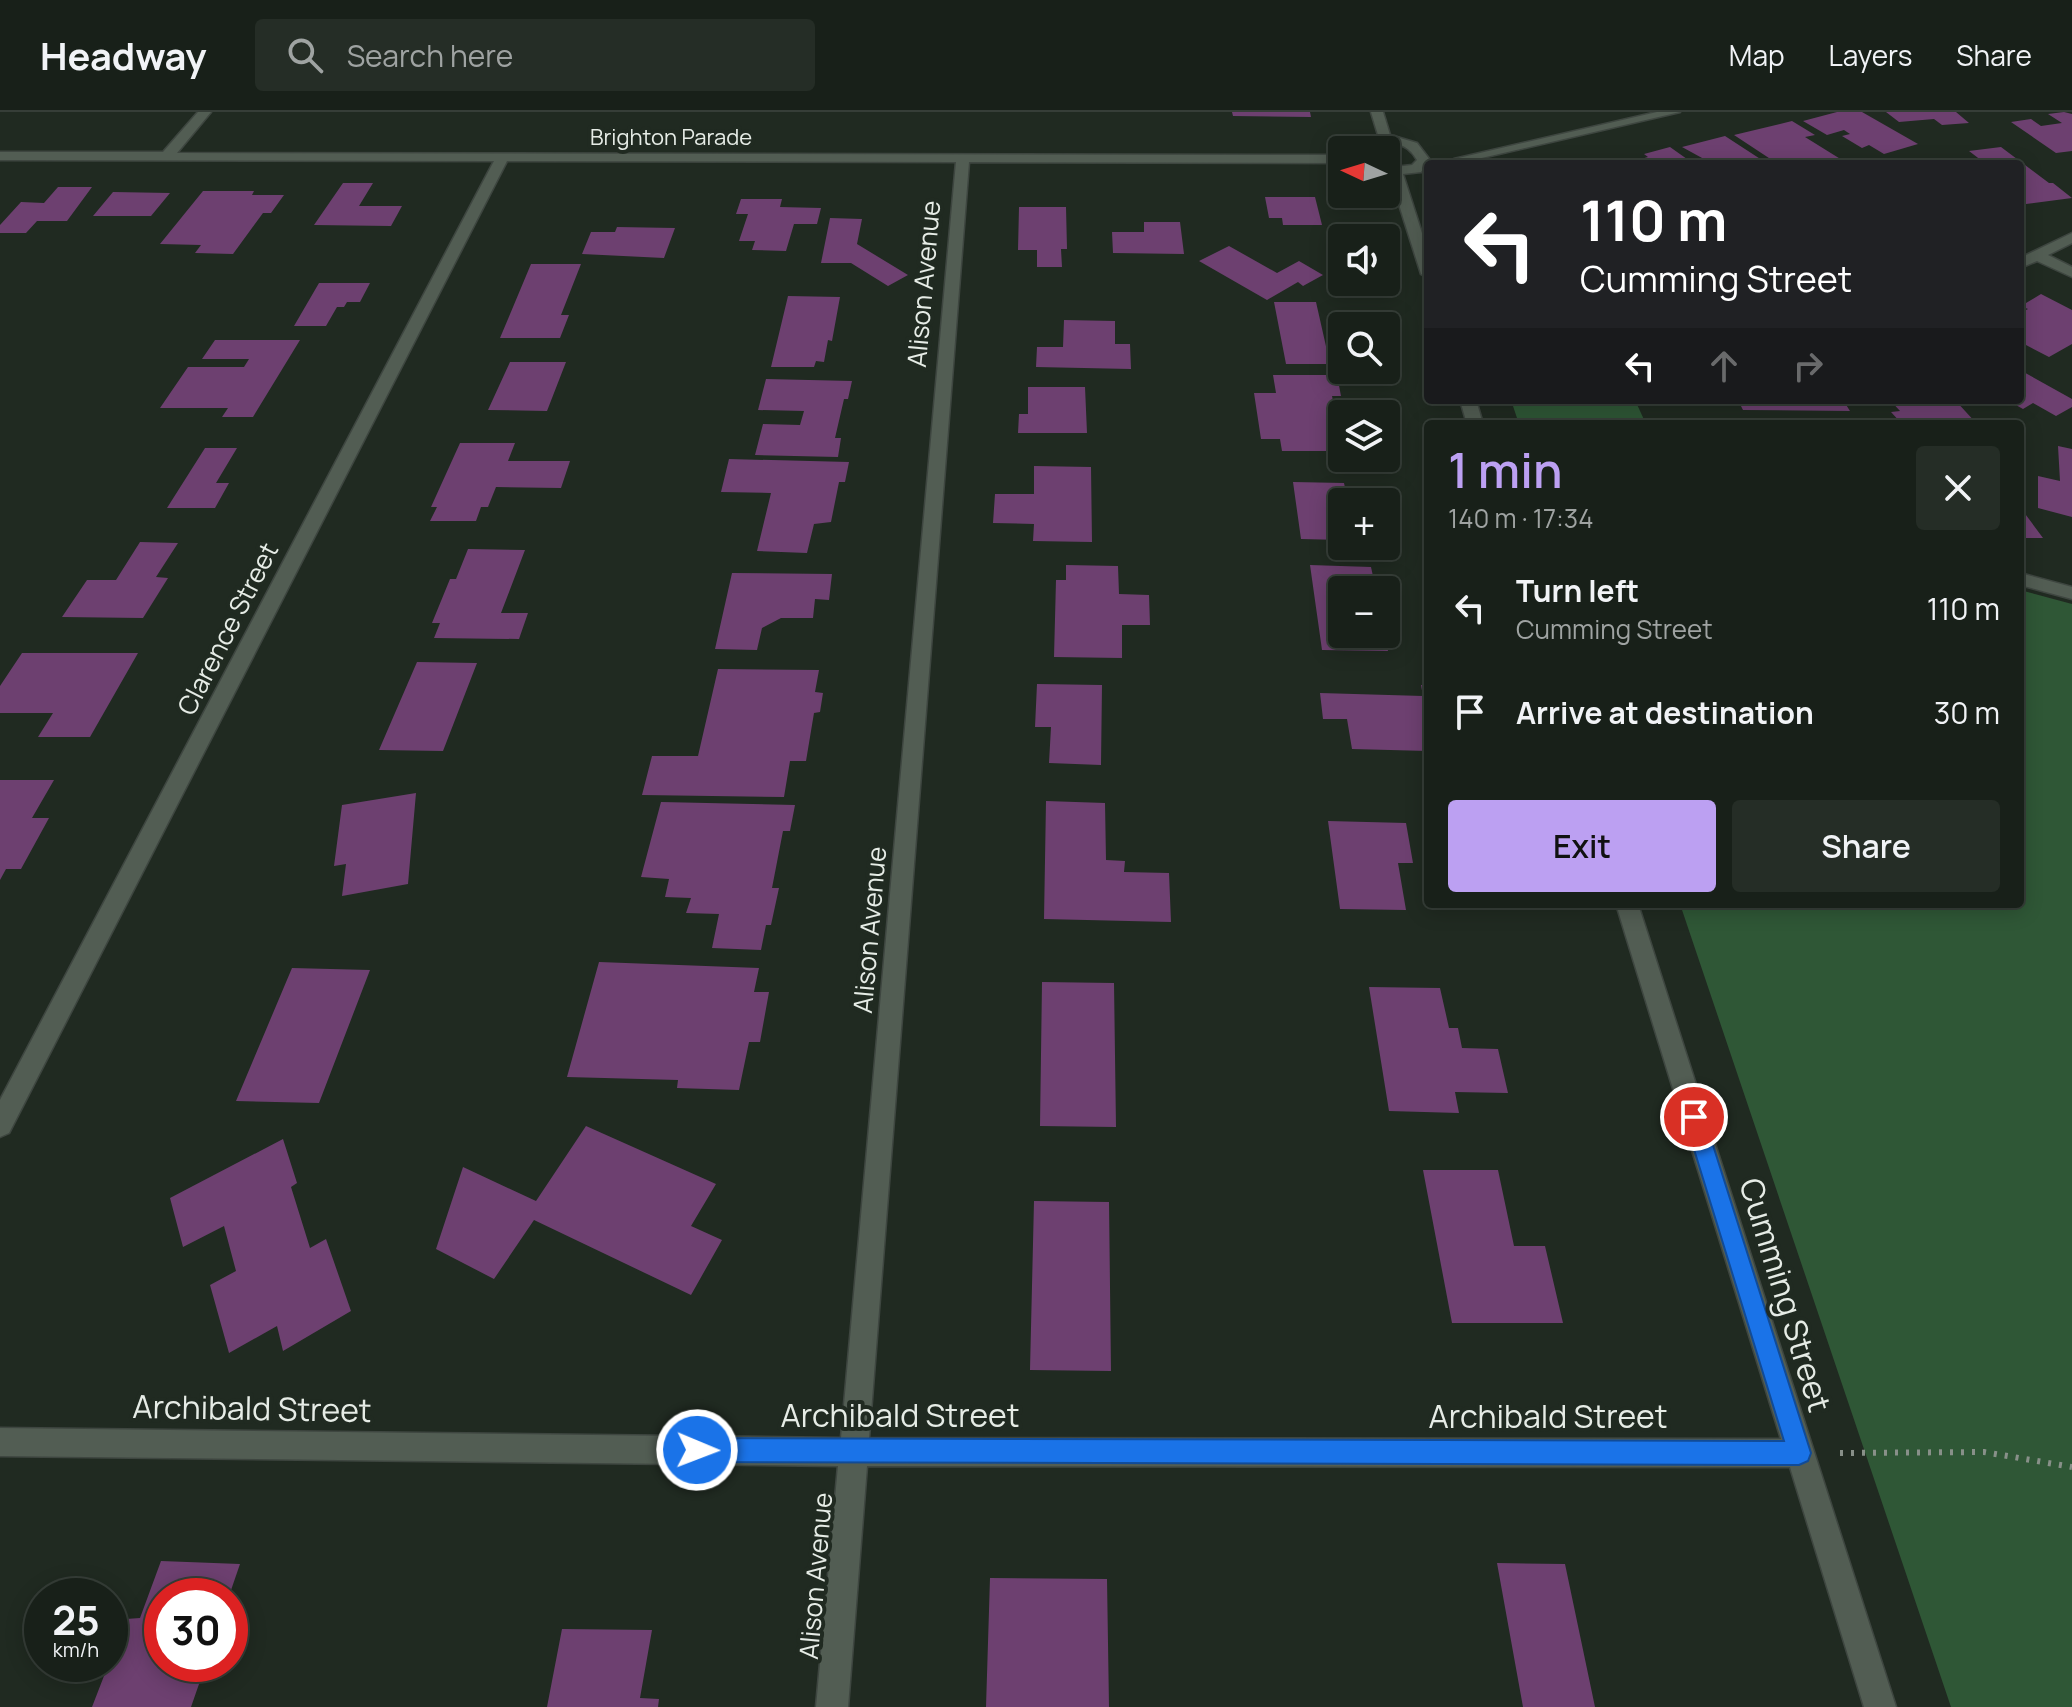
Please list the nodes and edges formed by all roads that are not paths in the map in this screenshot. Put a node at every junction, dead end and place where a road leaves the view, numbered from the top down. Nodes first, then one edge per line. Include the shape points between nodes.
1 (205, 112) edge
2 (1377, 112) edge
3 (1674, 112) edge
4 (1384, 136) edge
5 (1400, 141) edge
6 (167, 156) junction
7 (1, 157) edge
8 (503, 157) junction
9 (963, 158) junction
10 (1328, 159) edge
11 (1460, 159) dead end
12 (1400, 171) edge
13 (1400, 197) edge
14 (2072, 237) edge
15 (2038, 256) junction
16 (2024, 262) edge
17 (1424, 263) edge
18 (2072, 273) edge
19 (2024, 580) edge
20 (2072, 593) edge
21 (1628, 908) edge
22 (0, 1125) edge
23 (0, 1442) edge
24 (855, 1452) junction
25 (1799, 1453) junction
26 (832, 1707) edge
27 (1880, 1707) edge

1 - 6 street
2 - 4 street
3 - 11 street
5 - 12 street via 1423,154 1424,160 1416,169
6 - 7 street, Brighton Parade
6 - 8 street, Brighton Parade
8 - 9 street, Brighton Parade
8 - 22 street, Clarence Street
9 - 10 street, Brighton Parade
9 - 24 street, Alison Avenue
13 - 17 street
14 - 15 street
15 - 16 street
15 - 18 street
19 - 20 street
21 - 25 street, Cumming Street
23 - 24 street, Archibald Street
24 - 25 street, Archibald Street
24 - 26 street, Alison Avenue
25 - 27 street, Cumming Street

